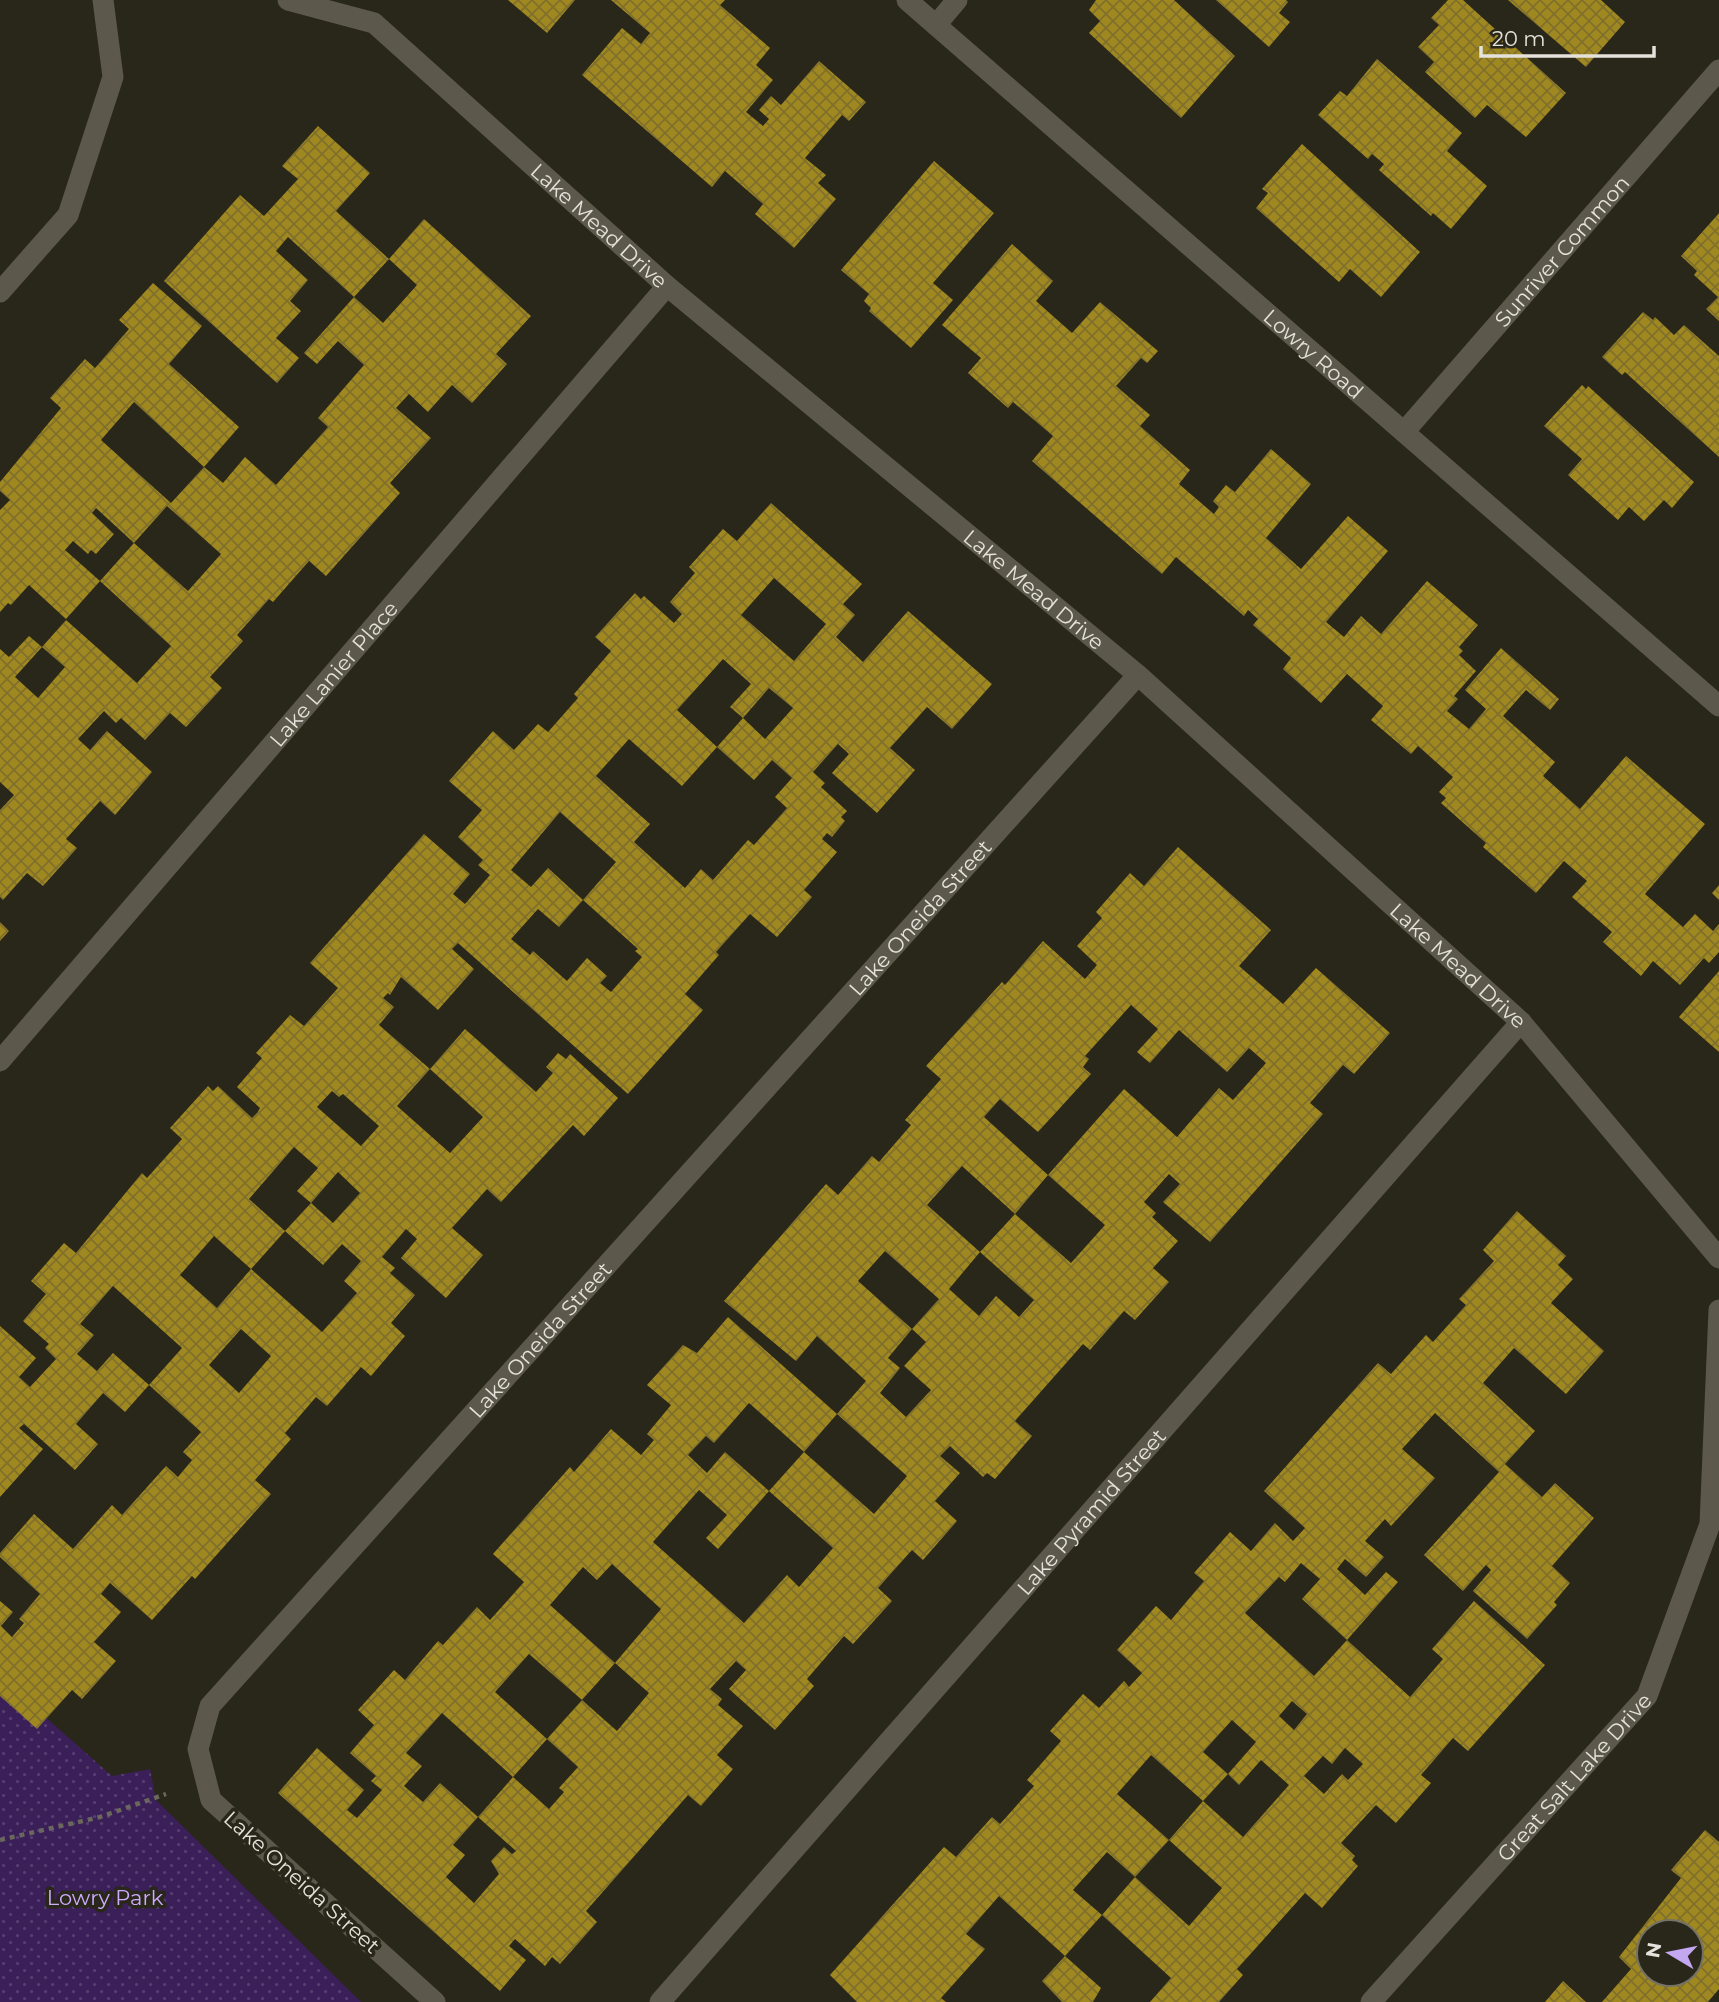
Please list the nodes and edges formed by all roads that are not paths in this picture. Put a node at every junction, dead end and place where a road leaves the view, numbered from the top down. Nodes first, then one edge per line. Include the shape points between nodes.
1 (103, 0) edge
2 (288, 0) edge
3 (907, 0) edge
4 (957, 0) edge
5 (936, 25) junction
6 (1719, 70) edge
7 (667, 286) junction
8 (0, 292) edge
9 (1404, 432) junction
10 (1138, 676) junction
11 (1719, 706) edge
12 (1521, 1022) junction
13 (0, 1061) edge
14 (1719, 1258) edge
15 (1719, 1310) edge
16 (1714, 1523) edge
17 (435, 2002) edge
18 (660, 2002) edge
19 (1371, 2002) edge

1 - 8 street via 113,77 68,215
2 - 7 street, Lake Mead Drive via 374,23
3 - 5 street, Lowry Road
4 - 5 street
5 - 9 street, Lowry Road
6 - 9 street, Sunriver Common
7 - 10 street, Lake Mead Drive
7 - 13 street, Lake Lanier Place
9 - 11 street, Lowry Road
10 - 12 street, Lake Mead Drive
10 - 17 street, Lake Oneida Street via 210,1706 198,1749 211,1800
12 - 14 street, Lake Mead Drive
12 - 18 street, Lake Pyramid Street
15 - 16 street
16 - 19 street, Great Salt Lake Drive via 1647,1696

